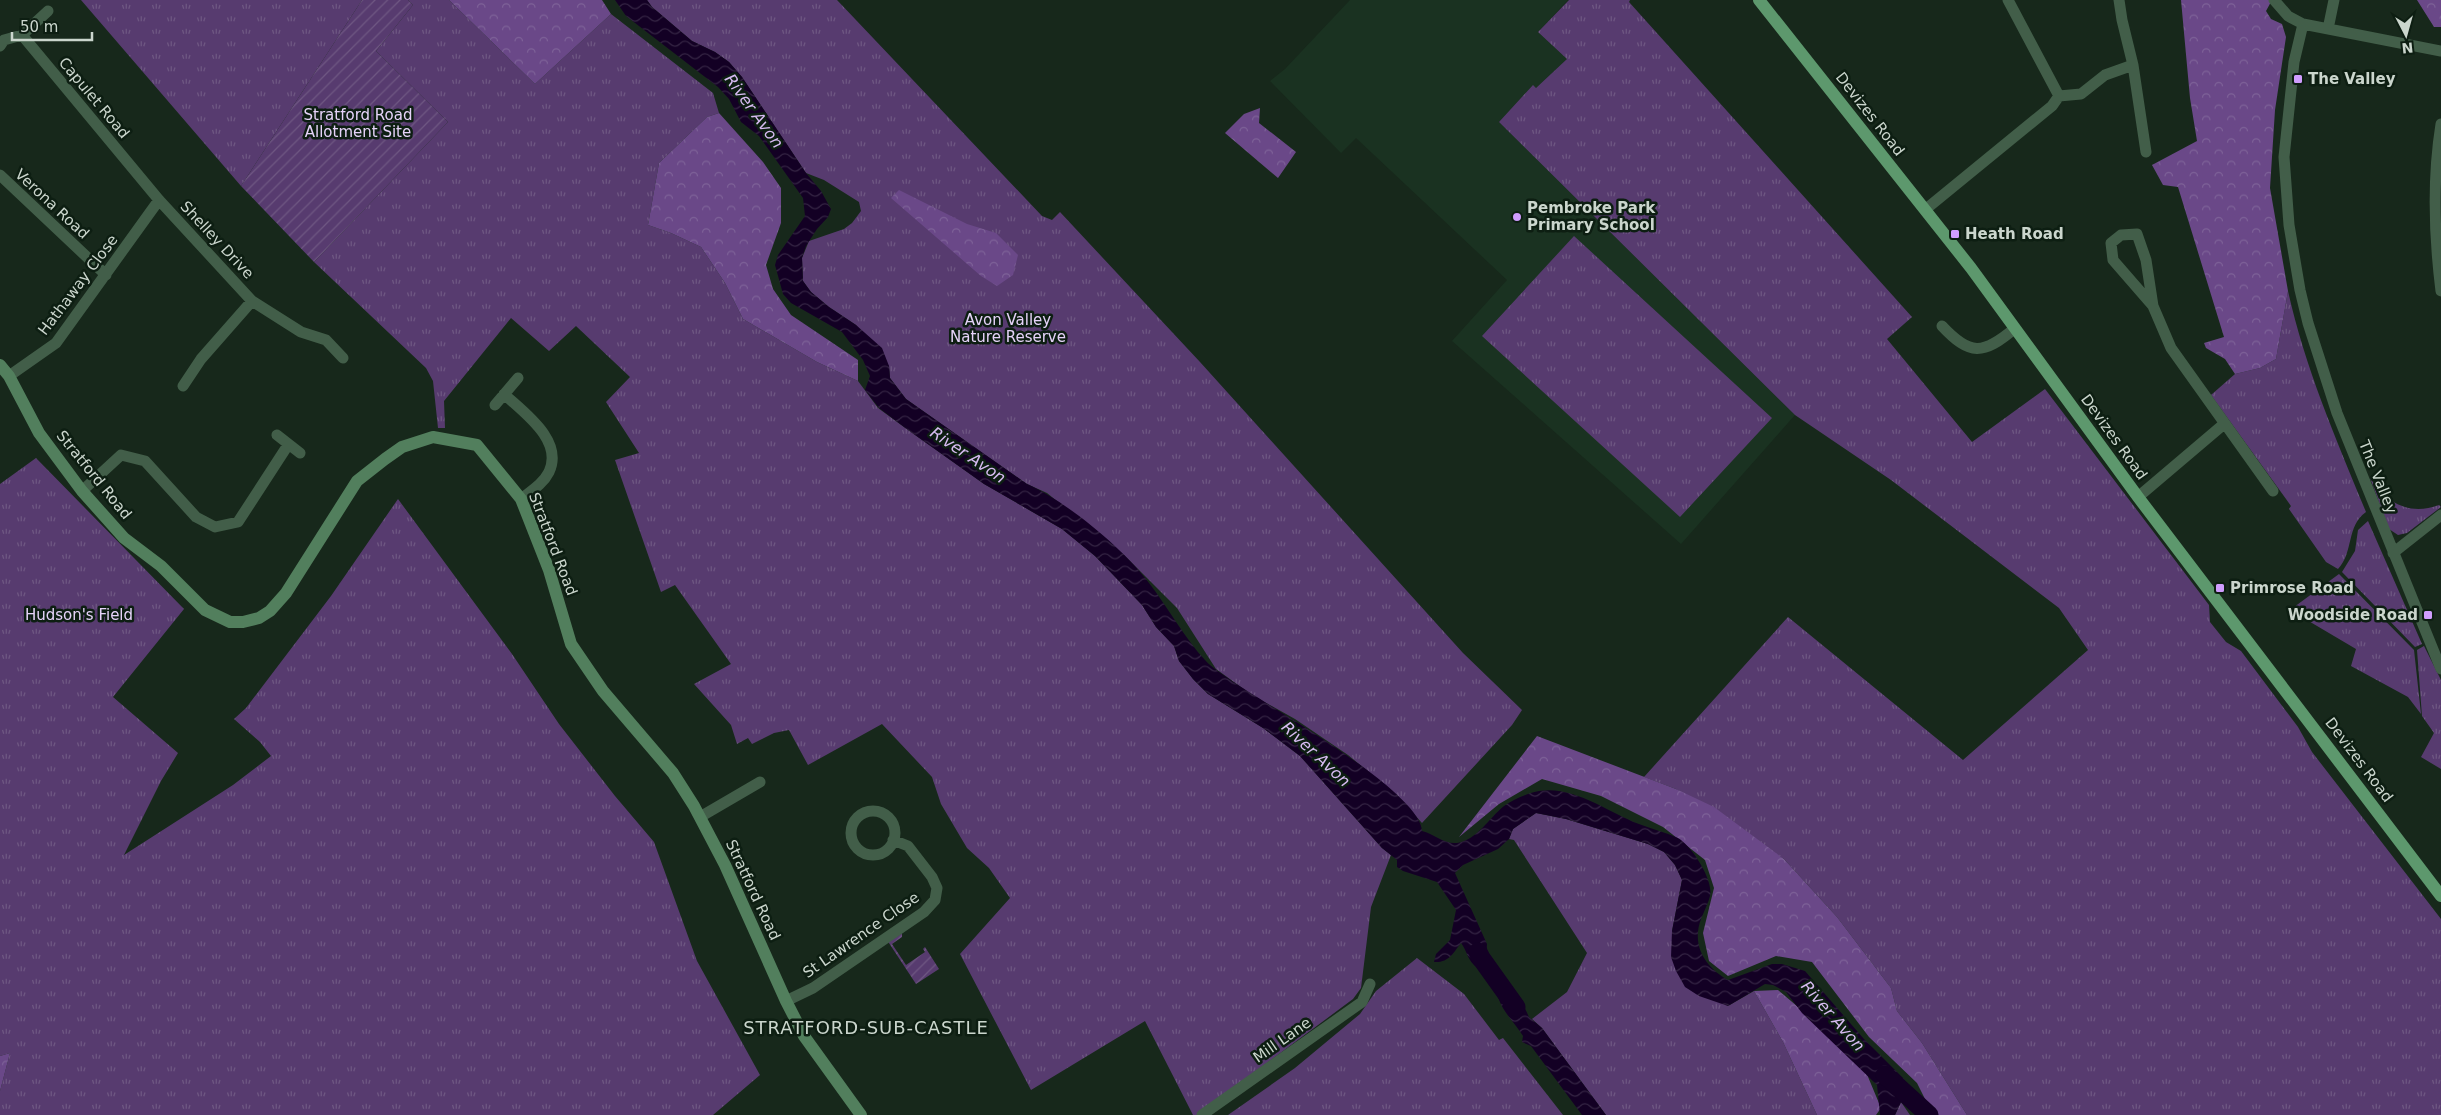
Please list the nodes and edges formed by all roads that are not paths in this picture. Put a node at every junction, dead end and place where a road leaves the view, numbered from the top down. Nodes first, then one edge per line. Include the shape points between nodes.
1 (1759, 0) edge
2 (2008, 0) edge
3 (2119, 0) edge
4 (2274, 0) edge
5 (2334, 0) edge
6 (48, 11) dead end
7 (2302, 24) junction
8 (2328, 29) junction
9 (22, 34) junction
10 (0, 46) edge
11 (2441, 51) edge
12 (2133, 65) junction
13 (2059, 96) junction
14 (2441, 124) edge
15 (2146, 152) dead end
16 (0, 175) edge
17 (159, 200) junction
18 (1926, 209) junction
19 (106, 275) junction
20 (2441, 291) edge
21 (252, 301) junction
22 (2153, 306) junction
23 (1942, 326) dead end
24 (2014, 329) junction
25 (343, 358) dead end
26 (0, 365) edge
27 (9, 376) junction
28 (518, 378) dead end
29 (183, 386) dead end
30 (504, 394) junction
31 (495, 404) dead end
32 (2224, 424) junction
33 (277, 435) dead end
34 (288, 445) junction
35 (300, 453) dead end
36 (82, 491) junction
37 (2273, 491) dead end
38 (2138, 497) junction
39 (522, 499) junction
40 (2441, 515) edge
41 (2393, 553) junction
42 (2439, 662) edge
43 (760, 782) dead end
44 (700, 817) junction
45 (894, 840) dead end
46 (2441, 896) edge
47 (1370, 984) dead end
48 (786, 1001) junction
49 (861, 1115) edge
50 (1202, 1115) edge

1 - 18 main road, Devizes Road
2 - 13 street
3 - 12 street
4 - 7 street via 2288,16
5 - 8 street
6 - 9 street
7 - 8 street
7 - 41 street, The Valley via 2294,62 2284,150 2293,251 2306,317 2327,385
8 - 11 street
9 - 10 street via 4,40
9 - 17 street, Capulet Road
12 - 13 street via 2105,75 2080,94
12 - 15 street
13 - 18 street via 2052,106
14 - 20 street via 2434,226
16 - 19 street, Verona Road
17 - 19 street, Hathaway Close
17 - 21 street, Shelley Drive
18 - 24 main road, Devizes Road
19 - 27 street, Hathaway Close via 56,344
21 - 25 street, Shelley Drive via 301,332 326,340
21 - 29 street, Shelley Drive via 201,359
22 - 22 street via 2146,260 2137,234 2122,235 2111,243 2114,260
22 - 32 street via 2171,348
23 - 24 street via 1956,341 1971,350 1990,347
24 - 38 main road, Devizes Road
26 - 27 street, Stratford Road
27 - 36 street, Stratford Road via 39,433
28 - 30 street
30 - 31 street
30 - 39 street via 539,427 551,450 550,471
32 - 37 street
32 - 38 street
33 - 34 street
34 - 35 street
34 - 36 street via 238,522 215,527 196,517 145,461 121,455
36 - 39 street, Stratford Road via 124,538 161,566 205,610 218,618 243,622 270,611 286,593 357,481 402,447 433,438 477,445
38 - 46 main road, Devizes Road
39 - 44 street, Stratford Road via 549,570 571,644 603,691 673,773
40 - 41 street
41 - 42 street, The Valley
43 - 44 street
44 - 48 street, Stratford Road
45 - 48 street, St Lawrence Close via 908,846 932,877 936,888 935,900 924,912 813,988
47 - 50 street, Mill Lane via 1362,1002
48 - 49 street, Stratford Road via 804,1036

